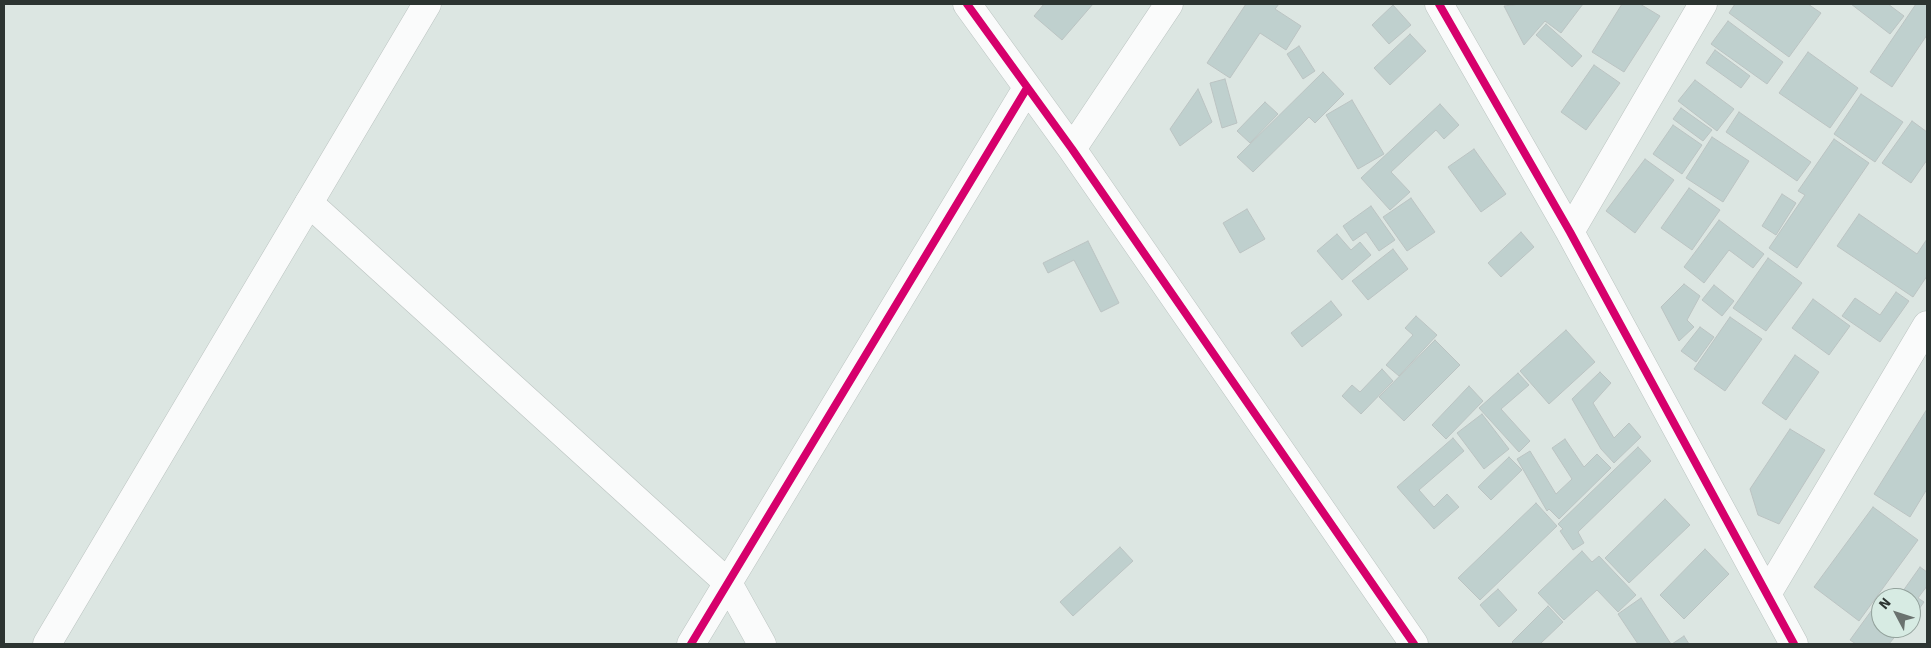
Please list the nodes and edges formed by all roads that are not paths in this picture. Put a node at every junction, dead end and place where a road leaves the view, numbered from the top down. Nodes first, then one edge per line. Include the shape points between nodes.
1 (427, 4) edge
2 (967, 4) edge
3 (1169, 4) edge
4 (1439, 4) edge
5 (1703, 4) edge
6 (1027, 88) junction
7 (1072, 148) junction
8 (309, 203) junction
9 (1570, 232) junction
10 (1927, 325) edge
11 (728, 582) junction
12 (1767, 594) junction
13 (47, 644) edge
14 (691, 644) edge
15 (762, 644) edge
16 (1414, 644) edge
17 (1794, 644) edge

1 - 8 street
2 - 6 street
3 - 7 street
4 - 9 street
5 - 9 street
6 - 7 street
6 - 11 street
7 - 16 street
8 - 11 street
8 - 13 street
9 - 12 street
10 - 12 street
11 - 14 street
11 - 15 street
12 - 17 street

